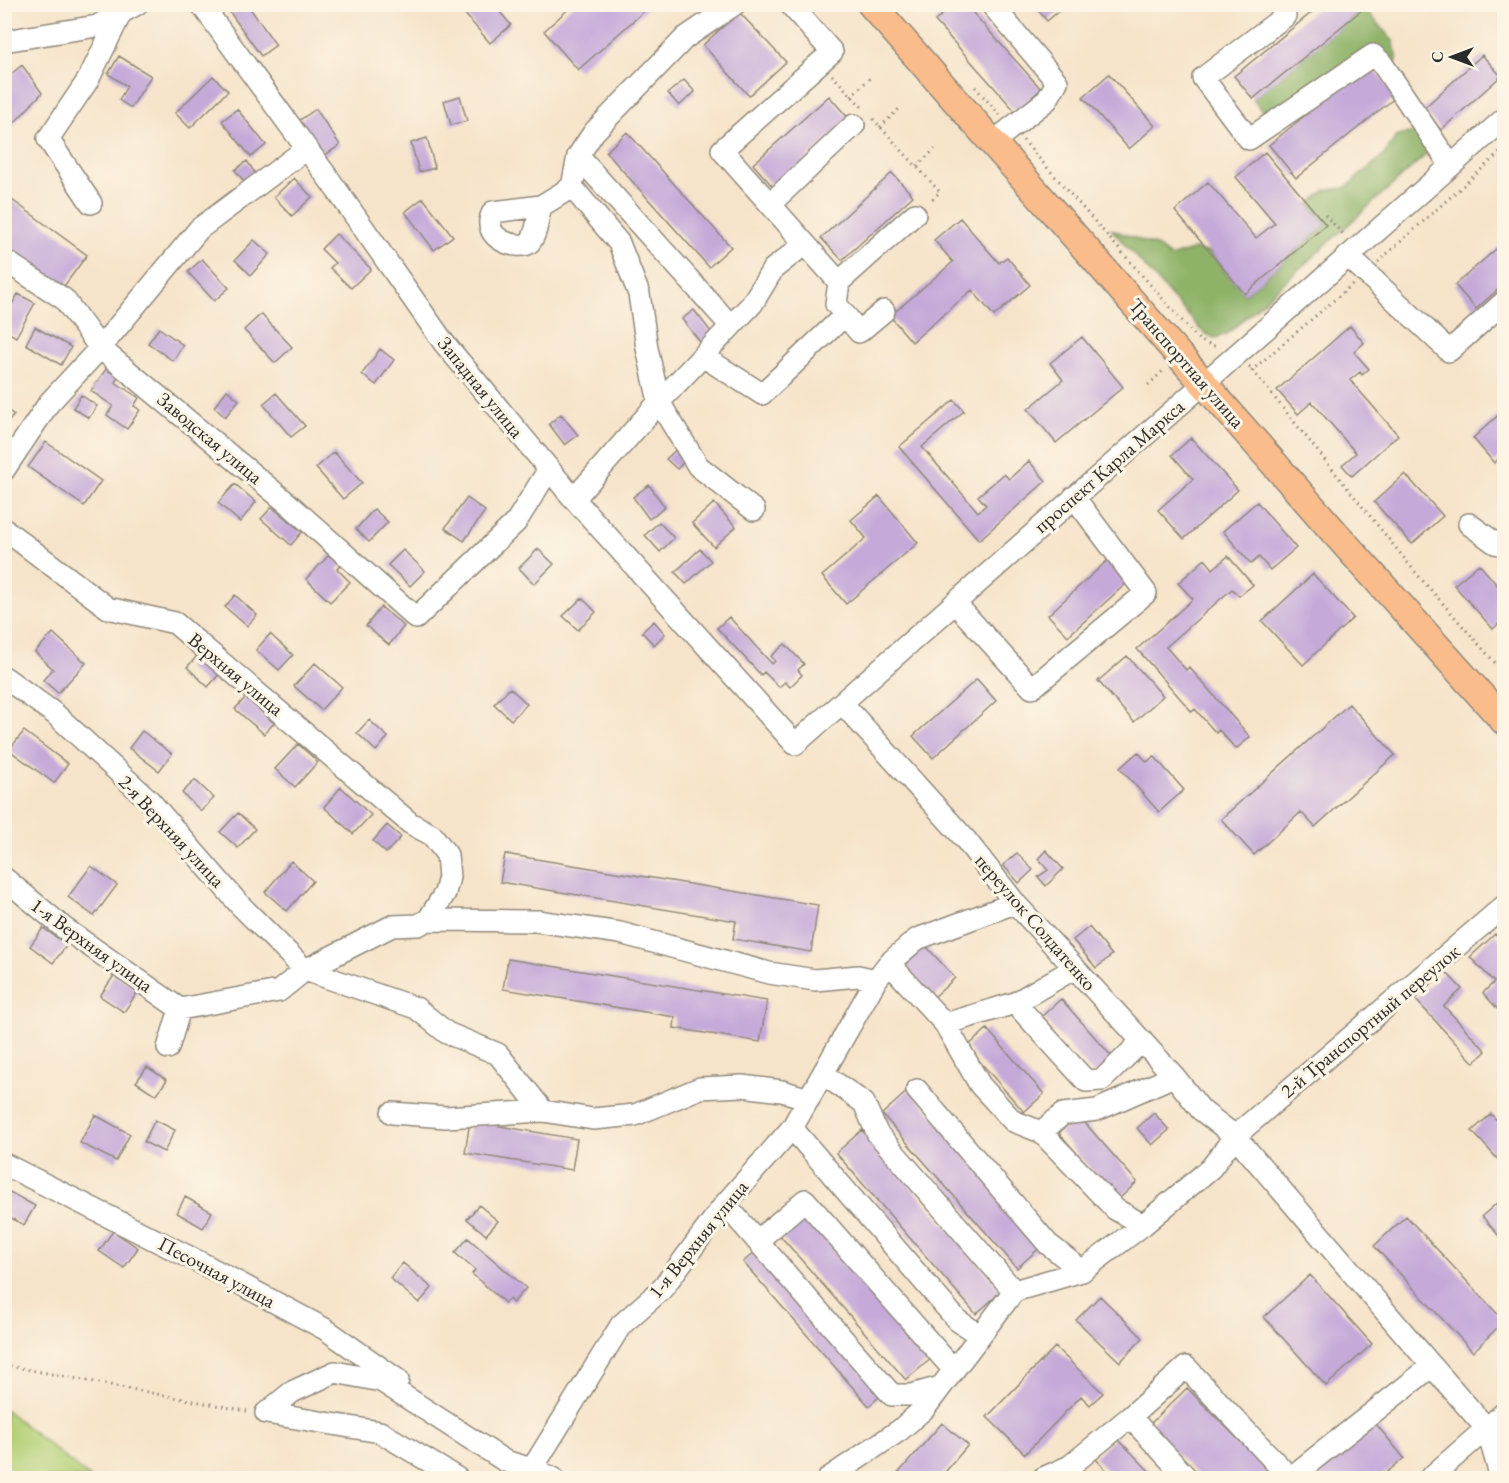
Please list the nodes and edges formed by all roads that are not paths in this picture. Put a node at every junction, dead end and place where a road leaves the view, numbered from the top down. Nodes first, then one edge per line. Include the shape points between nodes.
1 (201, 4) edge
2 (735, 4) edge
3 (790, 4) edge
4 (991, 4) edge
5 (873, 5) edge
6 (129, 9) edge
7 (1285, 16) dead end
8 (4, 41) edge
9 (1504, 119) edge
10 (854, 125) dead end
11 (1002, 135) junction
12 (306, 149) junction
13 (578, 156) junction
14 (1451, 166) junction
15 (572, 187) junction
16 (91, 203) dead end
17 (770, 204) junction
18 (541, 206) dead end
19 (915, 214) road end
20 (805, 244) junction
21 (1347, 248) junction
22 (4, 260) edge
23 (839, 282) junction
24 (1504, 302) edge
25 (884, 311) dead end
26 (845, 315) junction
27 (731, 326) junction
28 (100, 348) junction
29 (704, 357) junction
30 (1204, 382) junction
31 (659, 402) junction
32 (4, 470) edge
33 (549, 470) junction
34 (1074, 497) junction
35 (574, 499) junction
36 (754, 510) dead end
37 (1469, 524) dead end
38 (4, 529) edge
39 (1504, 545) edge
40 (955, 603) junction
41 (4, 677) edge
42 (842, 703) junction
43 (1504, 721) edge
44 (795, 744) joint
45 (4, 879) edge
46 (1015, 903) junction
47 (1504, 906) edge
48 (428, 920) junction
49 (889, 963) junction
50 (1075, 968) junction
51 (305, 970) junction
52 (876, 980) junction
53 (1015, 1003) junction
54 (180, 1009) junction
55 (945, 1024) junction
56 (1142, 1041) junction
57 (168, 1048) dead end
58 (823, 1074) junction
59 (1174, 1076) junction
60 (917, 1090) dead end
61 (809, 1099) junction
62 (543, 1110) junction
63 (392, 1113) dead end
64 (792, 1128) junction
65 (1041, 1132) junction
66 (1235, 1136) junction
67 (4, 1164) edge
68 (725, 1204) junction
69 (1143, 1226) junction
70 (757, 1241) junction
71 (1082, 1272) junction
72 (1014, 1291) junction
73 (979, 1335) junction
74 (1432, 1366) junction
75 (952, 1369) junction
76 (940, 1387) junction
77 (413, 1401) junction
78 (1504, 1413) edge
79 (1130, 1417) junction
80 (1487, 1429) junction
81 (532, 1469) junction
82 (1076, 1472) edge
83 (457, 1479) edge
84 (553, 1479) edge
85 (829, 1479) edge
86 (1043, 1479) edge
87 (1186, 1479) edge
88 (1430, 1479) edge
89 (1501, 1479) edge

1 - 12 street, Западная улица
2 - 13 street via 685,38 594,132
3 - 17 street via 832,52 722,150
4 - 11 street via 1058,82 1047,100
5 - 11 main road, Транспортная улица
6 - 8 street via 97,26
6 - 16 street via 88,80 48,138
7 - 14 street via 1203,78 1249,139 1373,55
9 - 14 street, проспект Карла Маркса
10 - 17 street
11 - 30 main road, Транспортная улица
12 - 28 street via 199,229
12 - 33 street, Западная улица via 444,343
13 - 15 street
13 - 27 street
14 - 21 street, проспект Карла Маркса
15 - 18 street
15 - 31 street via 619,243 639,294
17 - 20 street
19 - 23 street
20 - 23 street
20 - 27 street via 773,269 752,304
21 - 24 street via 1449,351
21 - 30 street, проспект Карла Маркса
22 - 28 street, Заводская улица via 64,300
23 - 26 street via 836,304
25 - 26 street via 859,332
26 - 29 street via 762,394
27 - 29 street
28 - 32 street via 49,403
28 - 33 street, Заводская улица via 291,506 416,618 516,522
29 - 31 street
30 - 34 street, проспект Карла Маркса
30 - 43 main road, Транспортная улица
31 - 35 street
31 - 36 street via 698,466
33 - 35 street, Западная улица
34 - 40 street, проспект Карла Маркса
34 - 40 street via 1146,593 1032,688
35 - 44 street, Западная улица
37 - 39 street
38 - 48 street, Верхняя улица via 108,608 175,623 410,823 432,835 447,855 449,876 445,893
40 - 42 street, проспект Карла Маркса
41 - 51 street, 2-я Верхняя улица via 55,714 149,800 239,904
42 - 44 street, проспект Карла Маркса
42 - 46 street, переулок Солдатенко via 965,839
45 - 54 street, 1-я Верхняя улица via 64,928
46 - 49 street, 1-я Верхняя улица via 917,939
46 - 50 street, переулок Солдатенко
47 - 66 street, 2-й Транспортный переулок
48 - 51 street via 418,925 392,926
48 - 52 street via 537,921 620,933 769,973 814,980 858,975
49 - 52 street, 1-я Верхняя улица
49 - 55 street
50 - 53 street
50 - 56 street, переулок Солдатенко
51 - 54 street via 279,991
51 - 62 street via 416,1008 447,1033 498,1054
52 - 58 street, 1-я Верхняя улица
53 - 55 street
53 - 56 street via 1086,1081 1102,1080
54 - 57 street
55 - 65 street via 980,1085 1013,1121
56 - 59 street, переулок Солдатенко
58 - 61 street, 1-я Верхняя улица
58 - 72 street via 864,1103 877,1133
59 - 65 street via 1097,1110 1063,1114
59 - 66 street, переулок Солдатенко via 1201,1110
60 - 71 street via 1048,1244
61 - 62 street via 742,1086 700,1088 635,1115 592,1119
61 - 64 street, 1-я Верхняя улица
62 - 63 street via 446,1117
64 - 68 street, 1-я Верхняя улица
64 - 73 street via 957,1320
65 - 69 street via 1114,1209
66 - 69 street, 2-й Транспортный переулок via 1211,1168
66 - 74 street, переулок Солдатенко
67 - 77 street, Песочная улица via 325,1329 398,1380
68 - 70 street
68 - 81 street, 1-я Верхняя улица via 662,1289 621,1325
69 - 71 street, 2-й Транспортный переулок
70 - 75 street via 805,1200
70 - 76 street via 892,1395 911,1395
71 - 72 street
72 - 73 street
73 - 75 street
74 - 79 street via 1290,1478 1186,1367
74 - 80 street, переулок Солдатенко
75 - 76 street
76 - 85 street via 925,1408 900,1430
77 - 81 street via 506,1461
77 - 83 street via 381,1380 336,1372 292,1392 267,1413 380,1432
78 - 80 street
79 - 82 street
79 - 87 street
80 - 88 street
80 - 89 street
81 - 84 street
82 - 86 street

